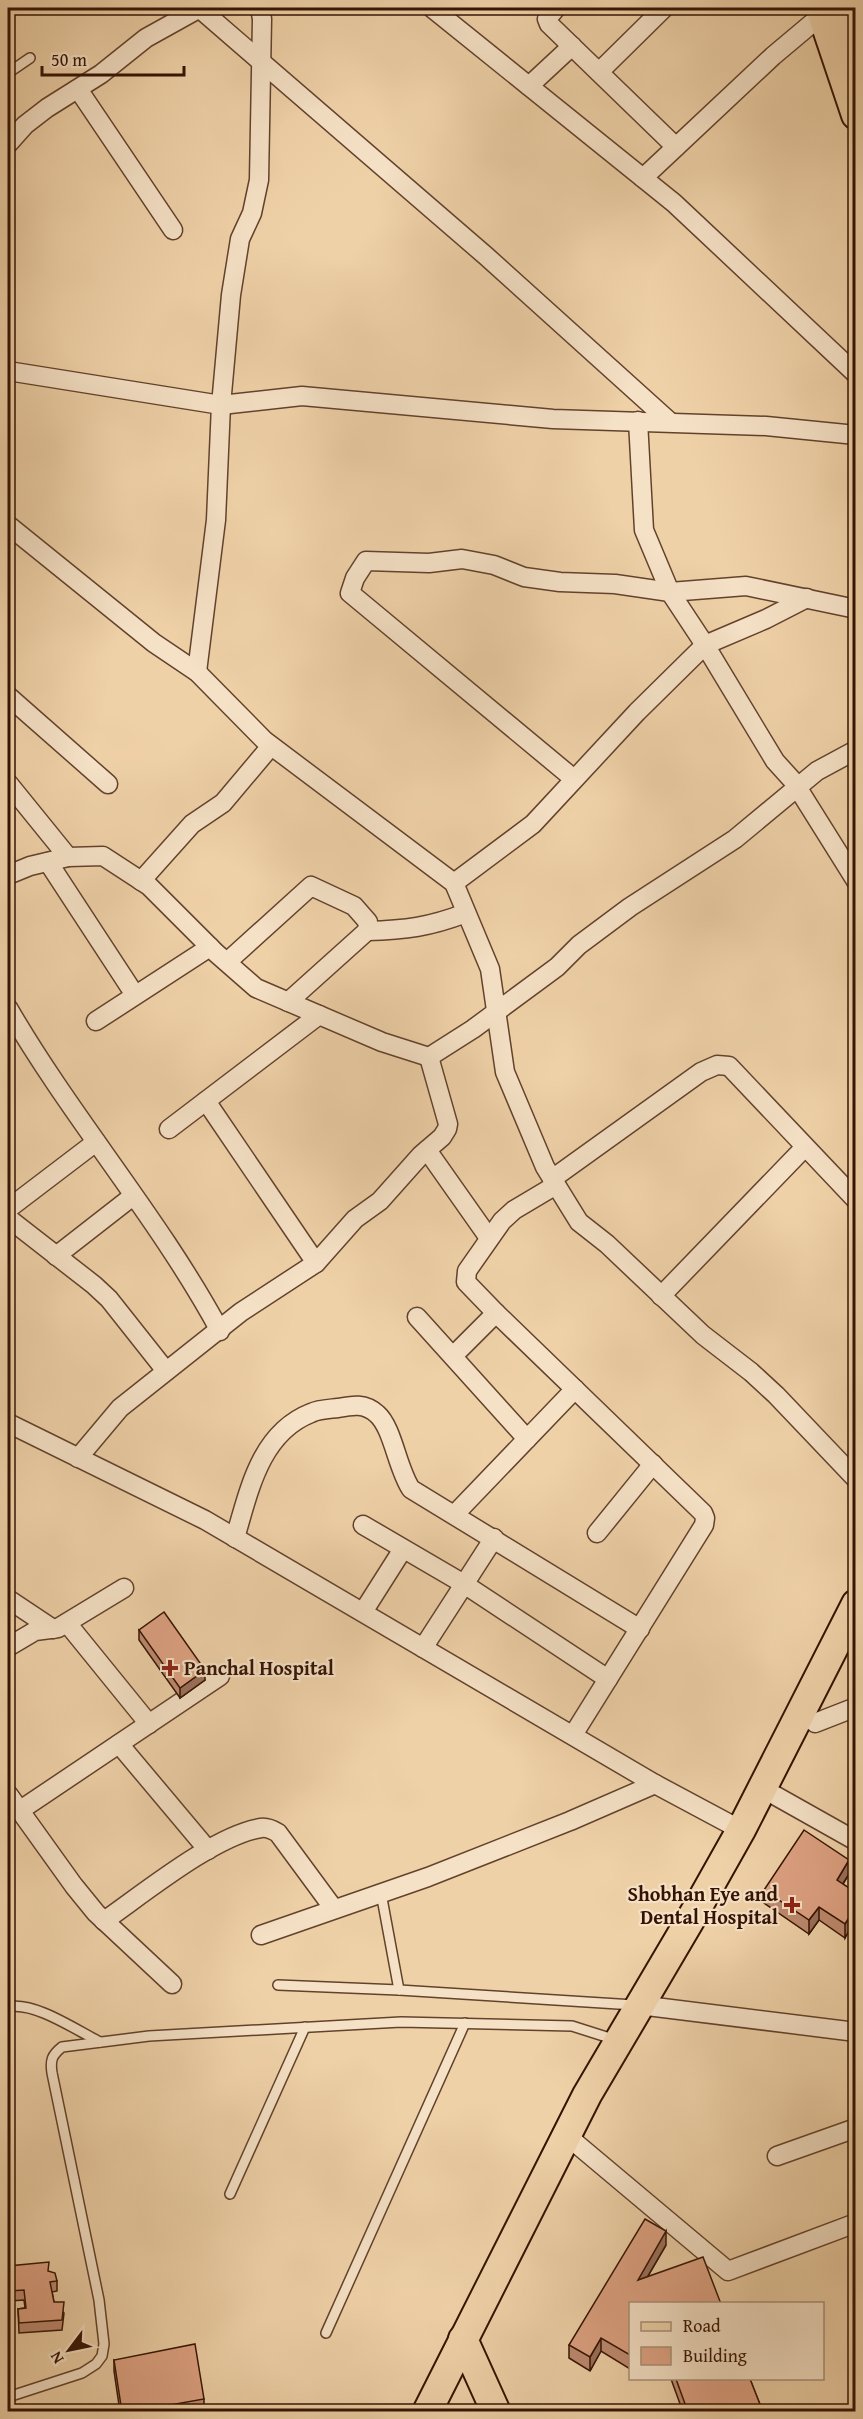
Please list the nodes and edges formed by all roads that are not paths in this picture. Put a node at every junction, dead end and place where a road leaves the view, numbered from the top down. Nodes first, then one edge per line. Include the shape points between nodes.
1 (199, 8) edge
2 (260, 8) edge
3 (432, 8) edge
4 (556, 8) edge
5 (664, 8) edge
6 (829, 10) edge
7 (855, 43) edge
8 (572, 46) junction
9 (30, 58) dead end
10 (261, 60) junction
11 (599, 72) junction
12 (8, 73) edge
13 (529, 86) junction
14 (78, 89) junction
15 (855, 115) edge
16 (8, 144) edge
17 (676, 147) junction
18 (643, 178) junction
19 (173, 230) dead end
20 (8, 371) edge
21 (855, 374) edge
22 (222, 405) junction
23 (638, 421) junction
24 (670, 422) junction
25 (855, 435) edge
26 (8, 525) edge
27 (670, 592) junction
28 (807, 598) junction
29 (855, 609) edge
30 (705, 645) junction
31 (197, 672) junction
32 (9, 700) edge
33 (271, 746) junction
34 (855, 750) edge
35 (574, 779) junction
36 (8, 783) edge
37 (108, 784) dead end
38 (798, 789) junction
39 (68, 857) junction
40 (48, 862) junction
41 (8, 875) edge
42 (855, 880) edge
43 (141, 881) junction
44 (454, 883) junction
45 (466, 913) junction
46 (367, 931) junction
47 (210, 947) junction
48 (227, 962) junction
49 (135, 995) junction
50 (288, 1002) junction
51 (495, 1011) junction
52 (319, 1015) junction
53 (10, 1017) edge
54 (96, 1021) dead end
55 (429, 1057) junction
56 (206, 1101) junction
57 (169, 1130) dead end
58 (96, 1142) junction
59 (805, 1148) junction
60 (427, 1150) junction
61 (554, 1182) junction
62 (133, 1196) junction
63 (855, 1200) edge
64 (8, 1209) edge
65 (8, 1218) edge
66 (489, 1238) junction
67 (56, 1256) junction
68 (316, 1263) junction
69 (661, 1296) junction
70 (496, 1313) junction
71 (417, 1317) dead end
72 (220, 1331) junction
73 (453, 1356) junction
74 (166, 1371) junction
75 (575, 1389) junction
76 (8, 1424) edge
77 (527, 1439) junction
78 (78, 1458) junction
79 (653, 1464) junction
80 (855, 1479) edge
81 (455, 1514) junction
82 (363, 1525) dead end
83 (597, 1533) dead end
84 (235, 1538) junction
85 (494, 1539) junction
86 (403, 1549) junction
87 (464, 1584) junction
88 (124, 1588) dead end
89 (8, 1599) edge
90 (855, 1604) edge
91 (363, 1612) junction
92 (60, 1626) junction
93 (640, 1629) junction
94 (855, 1645) edge
95 (8, 1647) edge
96 (423, 1648) junction
97 (220, 1676) dead end
98 (608, 1679) junction
99 (855, 1707) edge
100 (815, 1723) junction
101 (149, 1724) junction
102 (573, 1735) junction
103 (119, 1744) junction
104 (655, 1784) junction
105 (8, 1794) edge
106 (776, 1796) junction
107 (19, 1811) junction
108 (741, 1830) junction
109 (855, 1840) edge
110 (208, 1850) junction
111 (381, 1893) junction
112 (334, 1909) junction
113 (104, 1921) junction
114 (261, 1935) dead end
115 (172, 1983) dead end
116 (278, 1985) dead end
117 (399, 1990) junction
118 (647, 2006) junction
119 (8, 2007) edge
120 (465, 2023) junction
121 (305, 2027) junction
122 (855, 2032) edge
123 (618, 2041) junction
124 (100, 2042) junction
125 (855, 2128) edge
126 (571, 2140) junction
127 (777, 2156) dead end
128 (231, 2194) dead end
129 (855, 2223) edge
130 (326, 2333) dead end
131 (462, 2353) junction
132 (8, 2397) edge
133 (427, 2412) edge
134 (443, 2412) edge
135 (478, 2412) edge
136 (496, 2412) edge

1 - 10 street
1 - 14 street via 146,38
2 - 10 street
3 - 13 street
4 - 8 street via 547,19 549,24
5 - 11 street
6 - 7 main road
6 - 15 main road
6 - 17 street via 772,56
8 - 11 street
8 - 13 street
9 - 12 lane
10 - 22 street via 259,180 252,213 240,239 232,286
10 - 24 street
11 - 17 street
13 - 18 street
14 - 16 street via 25,125
14 - 19 street
17 - 18 street
18 - 21 street
20 - 22 street
22 - 23 street via 303,396 553,419
22 - 31 street via 216,520
23 - 24 street
23 - 27 street via 644,530
24 - 25 street
26 - 31 street via 154,643
27 - 28 street via 746,586
27 - 30 street
27 - 35 street via 524,577 494,565 462,559 429,563 366,561 355,578 350,593
28 - 29 street
28 - 30 street
30 - 35 street
30 - 38 street via 775,761
31 - 33 street
32 - 37 street
33 - 43 street via 223,803 192,824
33 - 44 street
34 - 38 street via 817,771
35 - 44 street via 532,824
36 - 39 street
38 - 42 street
38 - 51 street via 735,839 579,945 556,967
39 - 40 street
39 - 43 street via 103,856
40 - 41 street
40 - 49 street
43 - 47 street
44 - 45 street
45 - 46 street via 433,925
45 - 51 street via 490,969
46 - 48 street via 368,922 354,906 311,885
46 - 50 street
47 - 48 street
47 - 49 street
48 - 50 street via 256,988
49 - 54 street
50 - 52 street
51 - 55 street
51 - 61 street via 505,1072
52 - 55 street
52 - 56 street
53 - 58 street
55 - 60 street via 448,1124 442,1137
56 - 57 street
56 - 68 street
58 - 62 street
58 - 64 street
59 - 61 street via 729,1066 717,1065 701,1072
59 - 63 street
59 - 69 street
60 - 66 street
60 - 68 street via 380,1201 355,1219
61 - 66 street via 514,1210
61 - 69 street via 579,1222
62 - 67 street
62 - 72 street via 195,1285
65 - 67 street
66 - 70 street via 465,1276 471,1288
67 - 74 street via 109,1299
68 - 72 street via 241,1312
69 - 80 street via 776,1395
70 - 73 street
70 - 75 street
71 - 73 street
72 - 74 street
73 - 77 street
74 - 78 street via 120,1408
75 - 77 street
75 - 79 street
76 - 78 street
77 - 81 street
78 - 84 street
79 - 83 street
79 - 93 street via 705,1518 704,1526
81 - 84 street via 411,1489 384,1421 368,1407 356,1405 311,1412 269,1444 252,1482
81 - 85 street
82 - 86 street
84 - 91 street
85 - 87 street
85 - 93 street
86 - 87 street
86 - 91 street
87 - 96 street
87 - 98 street
88 - 92 street
89 - 92 street
90 - 108 main road
91 - 96 street
92 - 95 street via 35,1631
92 - 101 street
93 - 98 street
94 - 100 main road
96 - 102 street
97 - 101 street
98 - 102 street
99 - 100 street
100 - 106 main road
101 - 103 street
102 - 104 street
103 - 107 street
103 - 110 street
104 - 108 street
104 - 111 street
105 - 107 street
106 - 109 street
106 - 118 main road via 680,1969
107 - 113 street
108 - 118 main road
110 - 112 street via 236,1836 271,1829 278,1833
110 - 113 street
111 - 112 street
111 - 117 lane
112 - 114 street
113 - 115 street
116 - 117 lane
117 - 118 lane
118 - 122 street
118 - 123 main road
118 - 126 main road
119 - 124 lane via 36,2010
120 - 121 lane
120 - 123 lane via 572,2026
120 - 130 lane
121 - 124 lane
121 - 128 lane
123 - 126 main road
124 - 132 lane via 62,2047 50,2061 99,2300 102,2356 82,2373
125 - 127 street
126 - 129 street via 728,2271
126 - 131 main road
131 - 133 main road
131 - 134 main road
131 - 135 main road
131 - 136 main road

